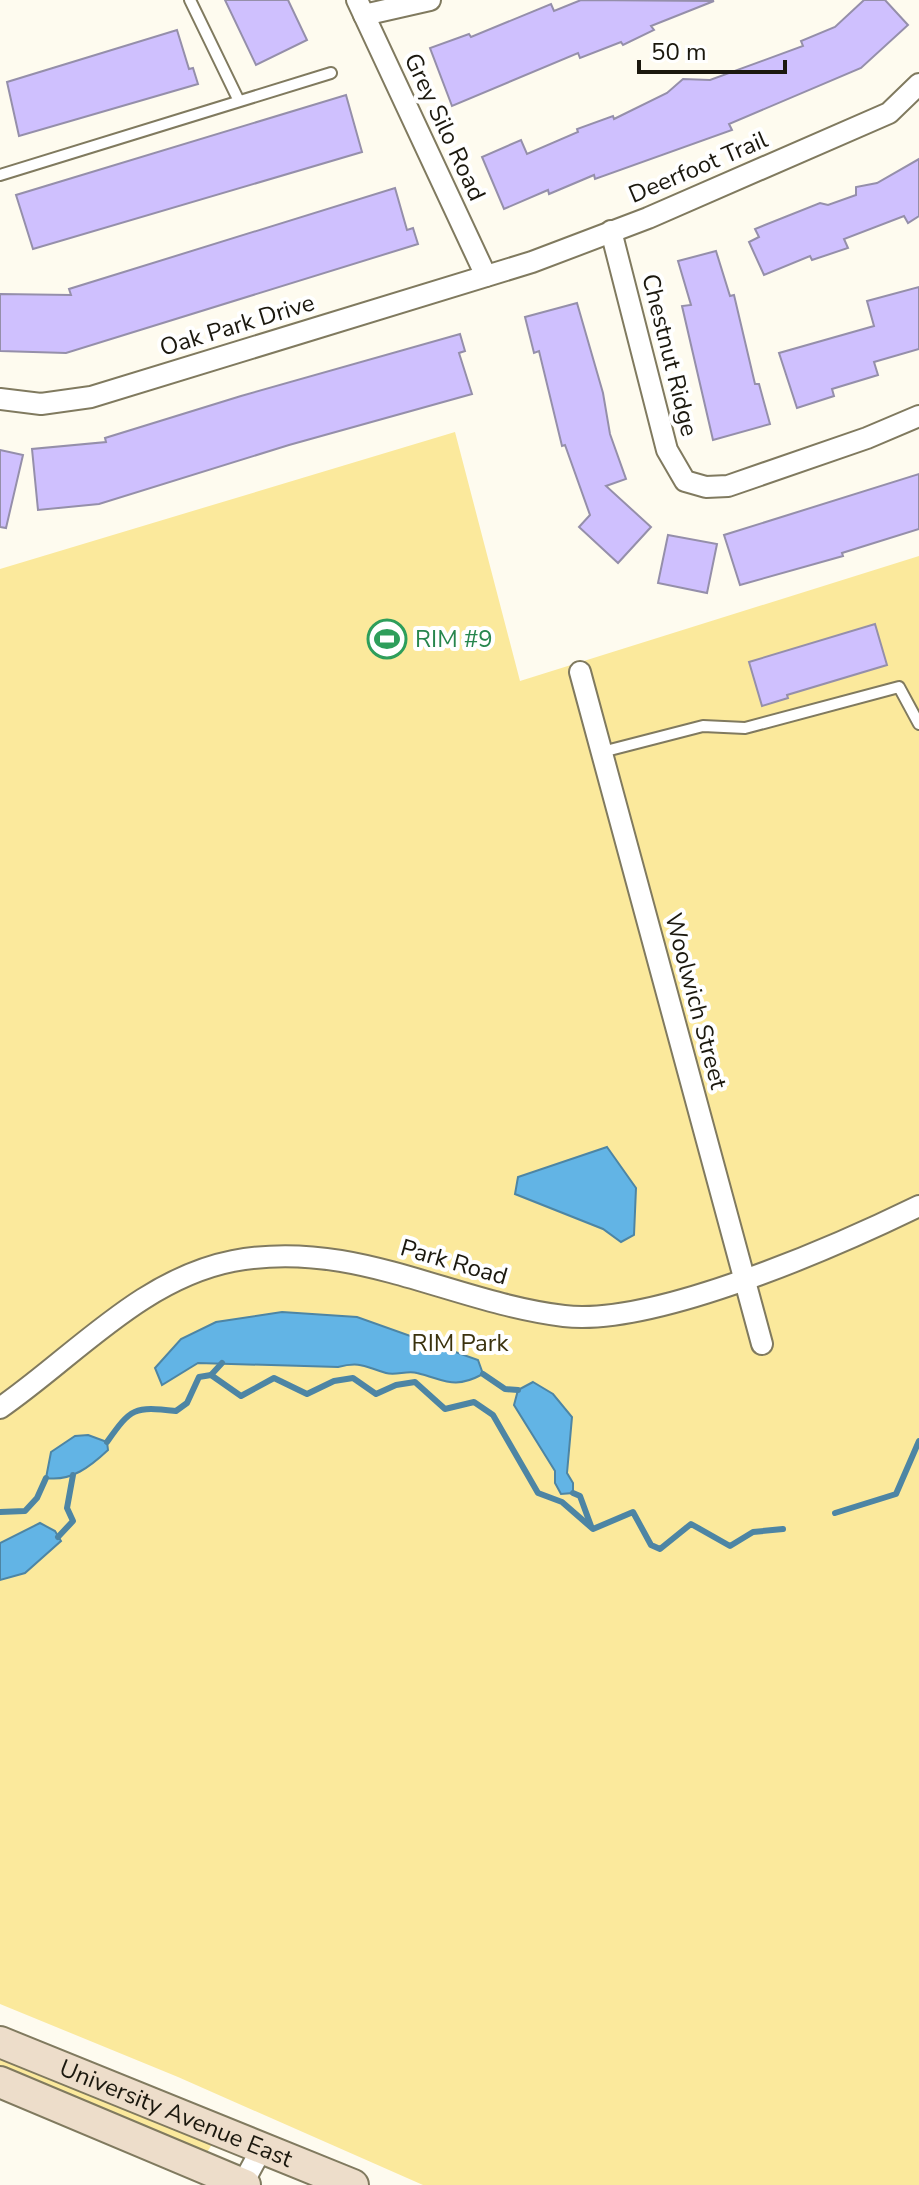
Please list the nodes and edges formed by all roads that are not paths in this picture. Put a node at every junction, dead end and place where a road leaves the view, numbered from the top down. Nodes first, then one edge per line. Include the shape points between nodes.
1 (190, 0) edge
2 (388, 0) edge
3 (430, 0) edge
4 (361, 8) edge
5 (331, 73) dead end
6 (919, 84) edge
7 (238, 99) junction
8 (0, 175) edge
9 (611, 231) junction
10 (486, 276) junction
11 (0, 399) edge
12 (919, 416) edge
13 (580, 672) dead end
14 (919, 724) edge
15 (602, 752) junction
16 (919, 1206) edge
17 (743, 1279) junction
18 (762, 1344) dead end
19 (0, 1408) edge
20 (0, 2042) edge
21 (0, 2082) edge
22 (262, 2148) junction
23 (243, 2185) edge
24 (353, 2185) edge

1 - 7 lane
2 - 4 street
3 - 4 street
4 - 10 street, Grey Silo Road
5 - 7 lane
6 - 9 street, Deerfoot Trail via 889,113
7 - 8 lane
9 - 10 street, Deerfoot Trail
9 - 12 street, Chestnut Ridge via 667,450 685,481 728,486
10 - 11 street, Oak Park Drive via 91,397 41,404
13 - 15 street, Woolwich Street
14 - 15 lane via 899,687 745,728 703,726
15 - 17 street, Woolwich Street
16 - 17 street, Park Road
17 - 18 street, Woolwich Street
17 - 19 street, Park Road via 629,1312 567,1316 485,1299 367,1263 284,1257 233,1261 167,1285
20 - 22 main road, University Avenue East
21 - 23 main road, University Avenue East
22 - 23 street
22 - 24 main road, University Avenue East

